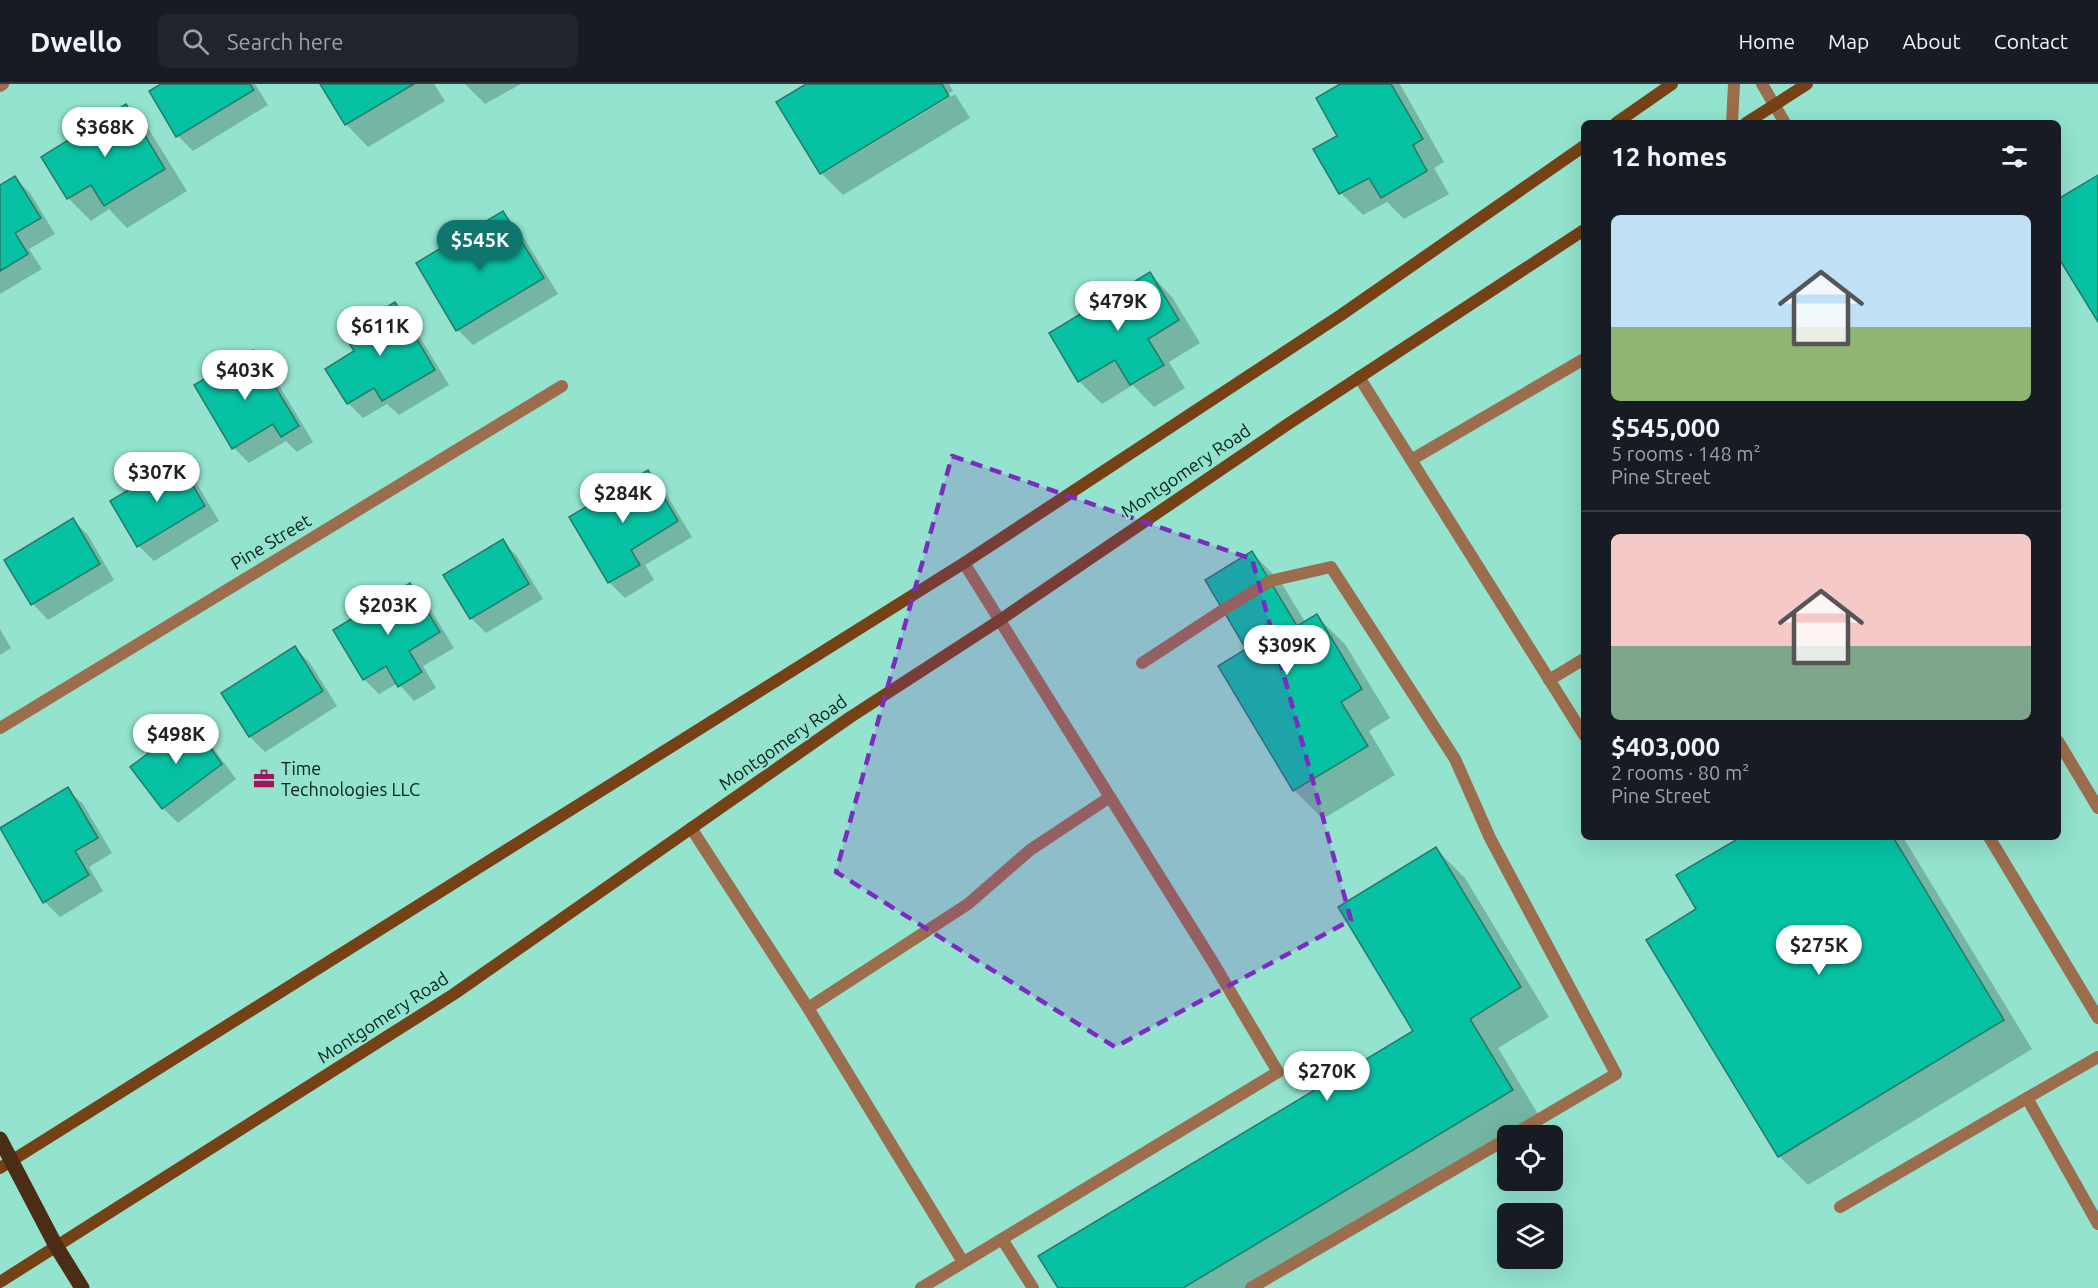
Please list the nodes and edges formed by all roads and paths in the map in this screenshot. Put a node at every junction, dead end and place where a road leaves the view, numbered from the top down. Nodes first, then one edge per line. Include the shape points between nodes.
1 (1672, 84) edge
2 (1734, 84) edge
3 (1762, 84) edge
4 (1808, 84) edge
5 (1773, 105) junction
6 (1620, 120) edge
7 (1732, 120) edge
8 (1750, 120) edge
9 (1783, 120) edge
10 (1581, 148) edge
11 (1581, 232) edge
12 (1581, 361) edge
13 (1359, 377) junction
14 (562, 387) dead end
15 (1411, 460) junction
16 (964, 563) junction
17 (1000, 620) junction
18 (1581, 661) edge
19 (1142, 663) dead end
20 (1549, 680) junction
21 (0, 728) edge
22 (1581, 730) edge
23 (2061, 746) edge
24 (1110, 797) junction
25 (2098, 808) edge
26 (691, 828) junction
27 (1991, 840) edge
28 (808, 1008) junction
29 (2098, 1018) edge
30 (2098, 1057) edge
31 (2027, 1098) junction
32 (1529, 1125) edge
33 (0, 1138) edge
34 (1497, 1144) edge
35 (6, 1164) edge
36 (1840, 1207) dead end
37 (2098, 1224) edge
38 (1002, 1239) junction
39 (56, 1246) junction
40 (963, 1262) junction
41 (0, 1282) edge
42 (82, 1288) edge
43 (921, 1288) edge
44 (1033, 1288) edge
45 (1251, 1288) edge

1 - 6 main road
2 - 7 street
3 - 5 street
4 - 5 main road
5 - 8 main road
5 - 9 street
10 - 16 main road via 1341,315
11 - 13 main road, Montgomery Road
12 - 15 street
13 - 15 street
13 - 17 main road, Montgomery Road
14 - 21 street, Pine Street
15 - 20 street
16 - 17 street
16 - 35 main road
17 - 24 street
17 - 26 main road, Montgomery Road via 849,718
18 - 20 street
19 - 32 street via 1270,581 1331,567 1455,759 1490,838 1616,1074
20 - 22 street
23 - 25 street
24 - 28 street via 1030,850 968,904
24 - 38 street via 1278,1071
26 - 28 street
26 - 39 main road, Montgomery Road via 454,994
27 - 29 street
28 - 40 street
30 - 31 street
31 - 36 street
31 - 37 street
33 - 35 main road
34 - 45 street
35 - 39 main road
38 - 40 street
38 - 44 street
39 - 41 main road, Montgomery Road
39 - 42 main road
40 - 43 street

